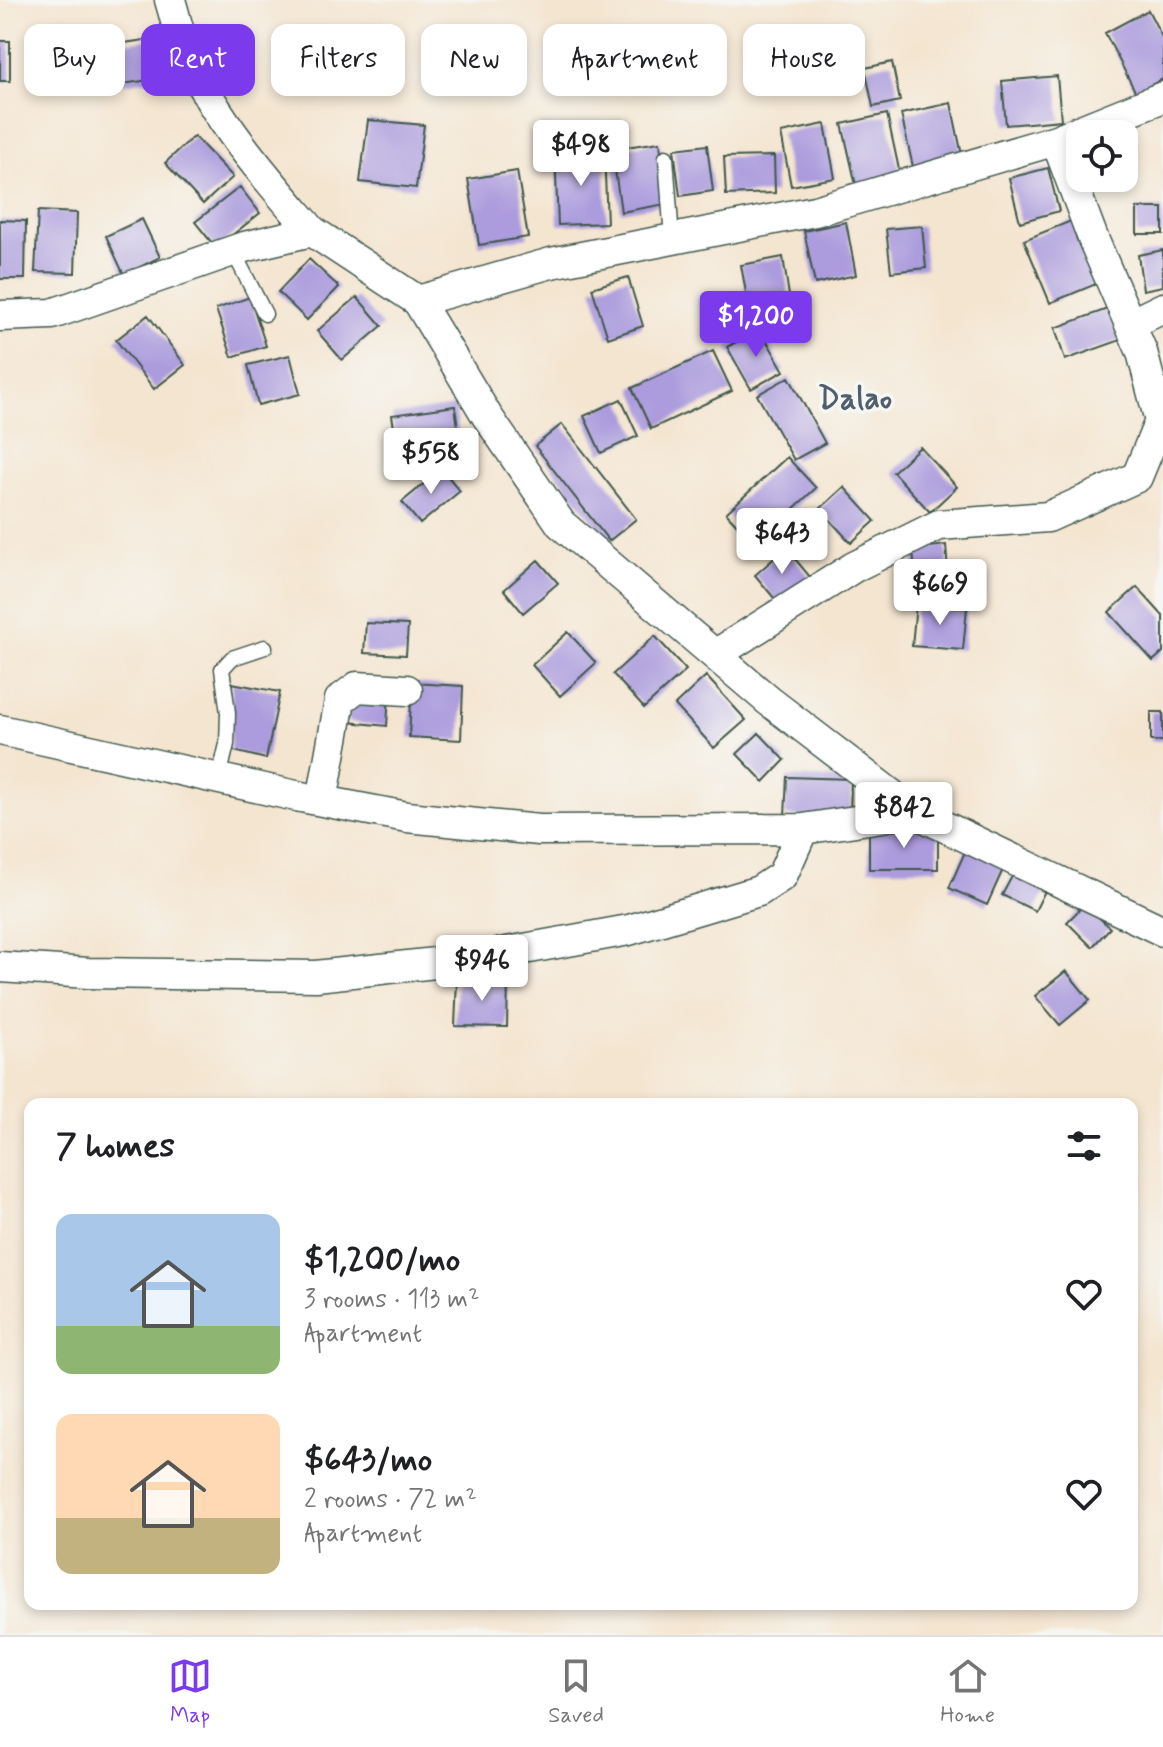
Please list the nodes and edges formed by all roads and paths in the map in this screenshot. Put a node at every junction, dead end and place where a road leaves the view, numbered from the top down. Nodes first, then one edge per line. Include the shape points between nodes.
1 (170, 0) edge
2 (1163, 97) edge
3 (1056, 140) junction
4 (666, 157) dead end
5 (312, 231) junction
6 (672, 239) junction
7 (233, 251) junction
8 (418, 301) junction
9 (1163, 308) edge
10 (265, 314) dead end
11 (0, 316) edge
12 (1130, 324) junction
13 (265, 647) dead end
14 (715, 655) junction
15 (407, 690) dead end
16 (0, 730) edge
17 (219, 778) junction
18 (322, 801) junction
19 (914, 812) junction
20 (803, 829) junction
21 (1157, 918) edge
22 (0, 967) edge

1 - 5 street via 187,56 205,92 240,145
2 - 3 street
3 - 6 street via 815,211
3 - 12 street
4 - 6 lane
5 - 7 street
5 - 8 street
6 - 8 street via 551,263
7 - 10 lane
7 - 11 street via 52,314
8 - 14 street via 561,524
9 - 12 street
12 - 14 street via 1160,421 1137,477 1048,517 939,525 854,567
13 - 17 lane via 232,658 222,669 228,713
14 - 19 street
15 - 18 street via 357,687 343,696
16 - 17 street
17 - 18 street
18 - 20 street via 407,817 539,830
19 - 20 street
19 - 21 street
20 - 22 street via 782,876 759,891 629,930 478,957 316,976

